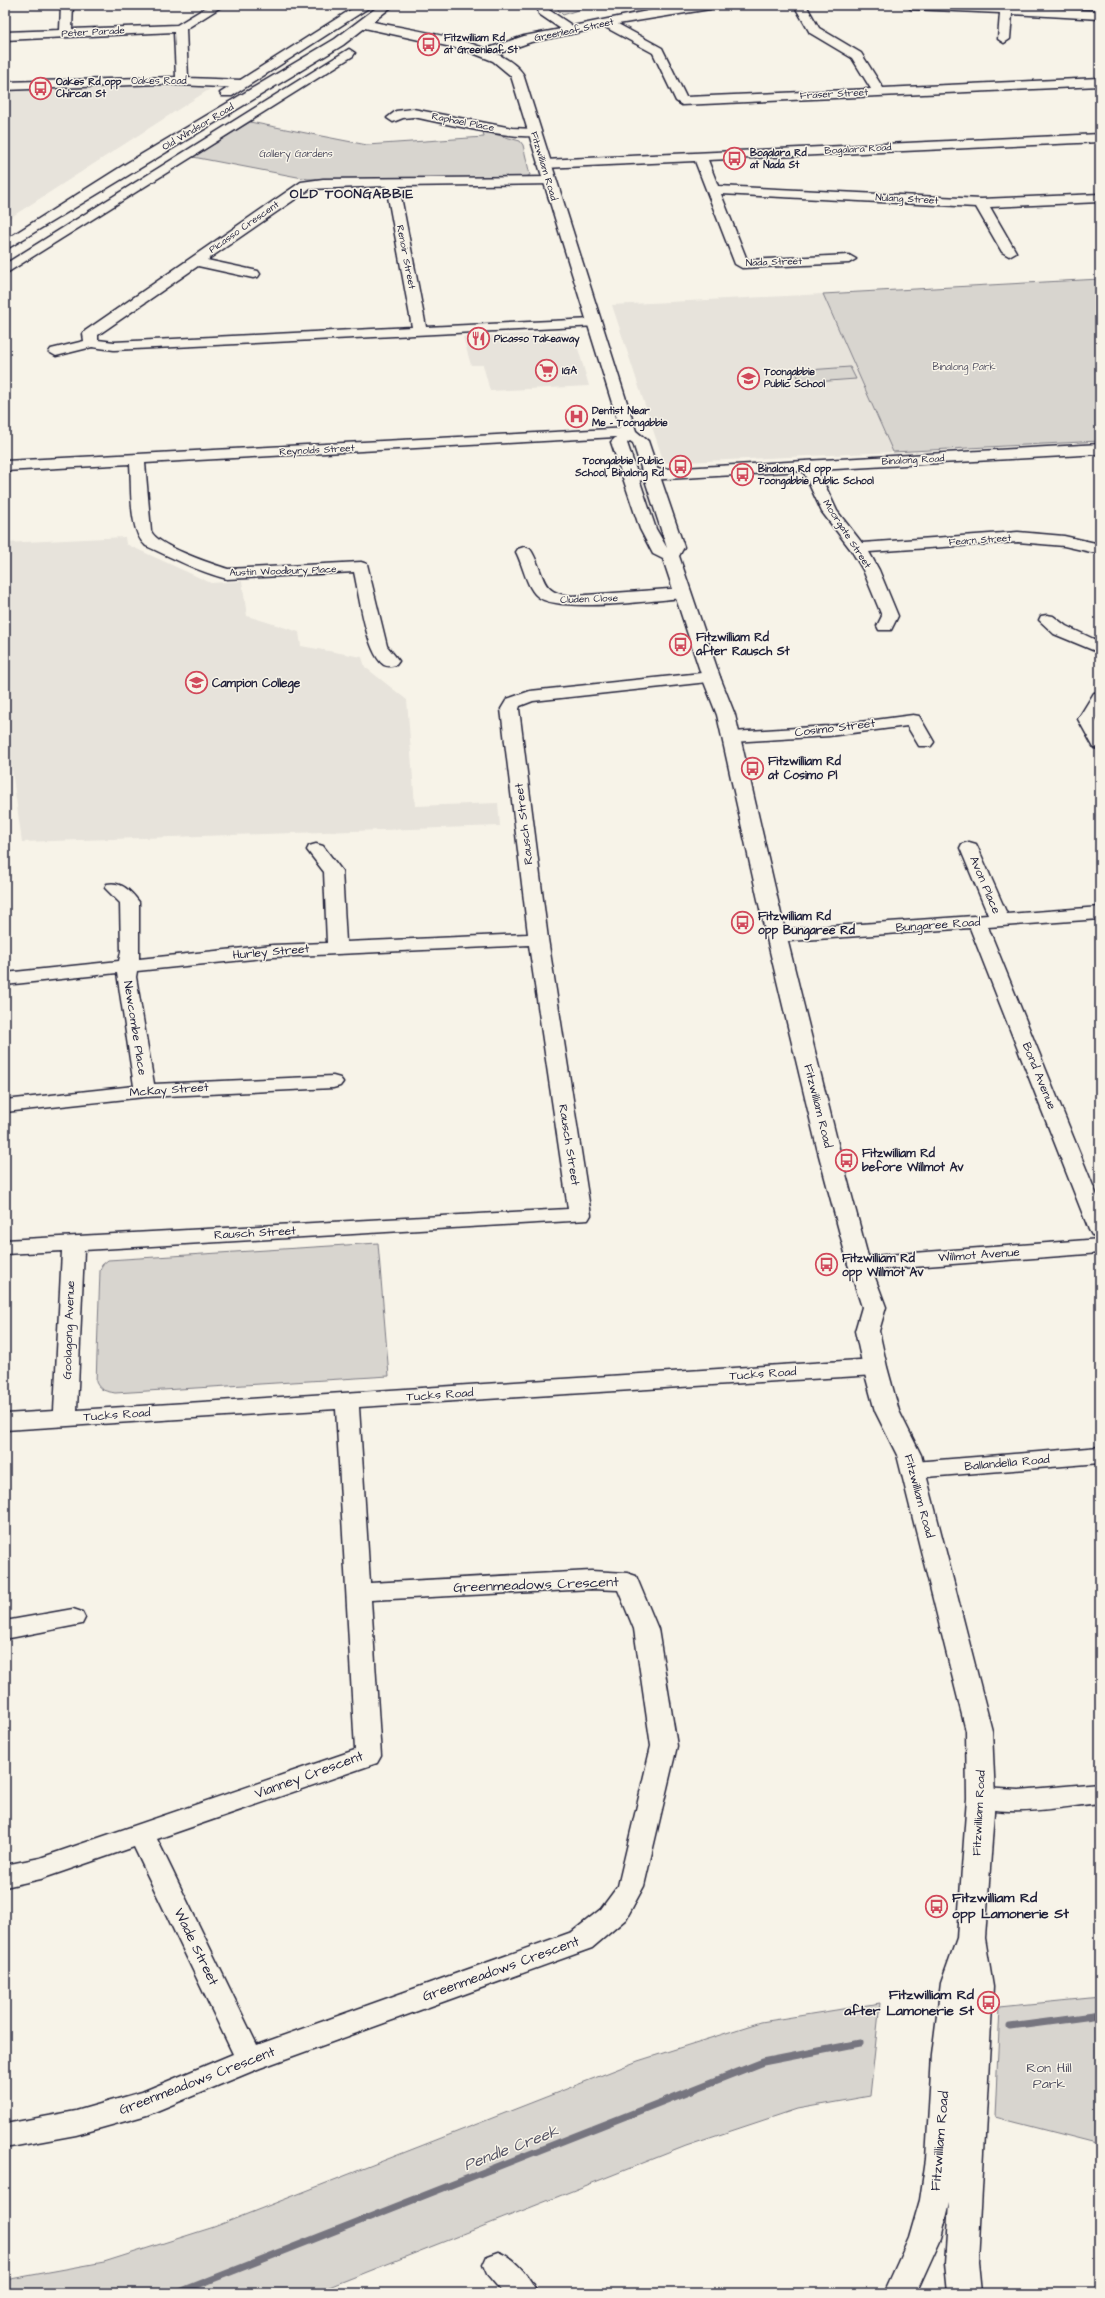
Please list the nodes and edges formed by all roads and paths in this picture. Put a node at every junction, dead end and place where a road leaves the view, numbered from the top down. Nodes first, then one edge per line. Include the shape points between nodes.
1 (67, 5) edge
2 (218, 5) edge
3 (367, 5) edge
4 (388, 5) edge
5 (543, 5) edge
6 (710, 5) edge
7 (800, 5) edge
8 (911, 5) edge
9 (1050, 9) edge
10 (1006, 10) junction
11 (1100, 15) edge
12 (344, 20) junction
13 (607, 22) junction
14 (364, 24) junction
15 (180, 28) junction
16 (571, 30) junction
17 (66, 33) junction
18 (5, 36) edge
19 (1004, 39) dead end
20 (348, 53) dead end
21 (487, 53) junction
22 (182, 80) junction
23 (1100, 82) edge
24 (240, 84) junction
25 (5, 86) edge
26 (265, 88) junction
27 (879, 92) junction
28 (393, 118) dead end
29 (534, 133) junction
30 (1100, 138) edge
31 (700, 157) junction
32 (544, 164) junction
33 (548, 181) junction
34 (392, 182) junction
35 (714, 190) junction
36 (1100, 198) edge
37 (981, 203) junction
38 (5, 235) edge
39 (5, 246) edge
40 (1009, 252) dead end
41 (849, 258) dead end
42 (194, 261) junction
43 (5, 270) edge
44 (253, 274) dead end
45 (593, 323) junction
46 (420, 332) junction
47 (92, 343) junction
48 (56, 352) dead end
49 (628, 433) junction
50 (1100, 449) edge
51 (137, 459) junction
52 (5, 466) edge
53 (808, 466) junction
54 (651, 475) junction
55 (630, 476) junction
56 (858, 548) junction
57 (1100, 549) edge
58 (524, 552) dead end
59 (671, 556) junction
60 (683, 593) junction
61 (1048, 620) dead end
62 (886, 626) dead end
63 (1100, 648) edge
64 (390, 661) dead end
65 (711, 677) junction
66 (1100, 697) edge
67 (732, 737) junction
68 (925, 742) dead end
69 (1100, 744) edge
70 (969, 848) dead end
71 (316, 850) dead end
72 (114, 888) dead end
73 (1100, 914) edge
74 (1000, 921) junction
75 (977, 922) junction
76 (776, 936) junction
77 (538, 939) junction
78 (337, 947) junction
79 (128, 965) junction
80 (5, 979) edge
81 (333, 1082) dead end
82 (145, 1091) junction
83 (5, 1106) edge
84 (1100, 1230) edge
85 (73, 1242) junction
86 (1100, 1246) edge
87 (5, 1247) edge
88 (859, 1264) junction
89 (875, 1367) junction
90 (347, 1401) junction
91 (65, 1418) junction
92 (5, 1422) edge
93 (1100, 1455) edge
94 (914, 1470) junction
95 (360, 1592) junction
96 (73, 1618) dead end
97 (5, 1630) edge
98 (1100, 1792) edge
99 (981, 1798) junction
100 (141, 1834) junction
101 (5, 1876) edge
102 (971, 1938) junction
103 (250, 2060) junction
104 (5, 2136) edge
105 (498, 2265) dead end
106 (522, 2293) edge
107 (900, 2293) edge
108 (964, 2293) edge

1 - 17 street
2 - 15 street
3 - 12 main road, Old Windsor Road
4 - 14 main road, Old Windsor Road
5 - 16 street via 543,11
6 - 13 street, Greenleaf Street
7 - 27 street via 814,30 857,56
8 - 10 street
9 - 10 street
9 - 11 street
10 - 19 street
12 - 14 main road, Fitzwilliam Road
12 - 24 main road, Old Windsor Road
13 - 16 street, Greenleaf Street
13 - 27 street, Fraser Street via 658,51 682,101
14 - 21 main road, Fitzwilliam Road
14 - 26 main road, Old Windsor Road
15 - 17 street, Peter Parade
15 - 22 street
16 - 21 street, Greenleaf Street via 516,42
17 - 18 street, Peter Parade
20 - 43 street, Old Windsor Road
21 - 29 main road, Fitzwilliam Road via 506,63 517,74
22 - 24 street, Oakes Road
22 - 25 street, Oakes Road
23 - 27 street, Fraser Street
24 - 26 main road, Oakes Road
24 - 38 main road, Old Windsor Road
26 - 39 main road, Old Windsor Road via 132,166
28 - 29 street, Raphael Place via 400,114 413,113 512,132
29 - 32 main road, Fitzwilliam Road
30 - 31 street, Bogalara Road
31 - 32 street, Bogalara Road
31 - 35 street, Nada Street
32 - 33 main road, Fitzwilliam Road
33 - 34 street, Picasso Crescent
33 - 45 main road, Fitzwilliam Road
34 - 42 street, Picasso Crescent via 306,185
34 - 46 street, Renoir Street
35 - 37 street, Nulang Street
35 - 41 street, Nada Street via 742,264
36 - 37 street, Nulang Street
37 - 40 street
42 - 44 street
42 - 47 street, Picasso Crescent via 90,334
45 - 46 street
45 - 49 main road, Fitzwilliam Road
46 - 47 street via 114,346
47 - 48 street
49 - 51 street, Reynolds Street
49 - 54 main road, Fitzwilliam Road via 640,441
49 - 55 main road via 619,442
50 - 53 street, Binalong Road
51 - 52 street, Reynolds Street
51 - 64 street, Austin Woodbury Place via 143,531 152,543 227,574 361,568 379,647
53 - 54 street, Binalong Road
53 - 56 street, Moorgate Street via 830,512
54 - 55 street, Binalong Road
54 - 59 main road, Fitzwilliam Road via 676,547
55 - 59 main road via 648,529 659,550
56 - 57 street, Fearn Street via 1018,537 1064,541
56 - 62 street, Moorgate Street via 871,570 890,616
58 - 60 street, Cluden Close via 531,563 539,590 546,597 557,600
59 - 60 main road, Fitzwilliam Road
60 - 65 main road, Fitzwilliam Road
61 - 63 street via 1060,630
65 - 67 main road, Fitzwilliam Road
65 - 77 street, Rausch Street via 530,696 513,703 510,709
66 - 69 street via 1087,719
67 - 68 street, Cosimo Street via 829,731 912,720
67 - 76 main road, Fitzwilliam Road
70 - 74 street, Avon Place
71 - 78 street via 333,871
72 - 79 street, Newcombe Place via 129,902 131,952
73 - 74 street, Bungaree Road
74 - 75 street, Bungaree Road
75 - 76 street, Bungaree Road
75 - 84 street, Bond Avenue
76 - 88 main road, Fitzwilliam Road
77 - 78 street, Hurley Street
77 - 85 street, Rausch Street via 580,1215
78 - 79 street, Hurley Street
79 - 80 street, Hurley Street
79 - 82 street, Newcombe Place via 126,977
81 - 82 street, McKay Street
82 - 83 street, McKay Street
85 - 87 street, Rausch Street
85 - 91 street, Goolagong Avenue
86 - 88 street, Willmot Avenue
88 - 89 main road, Fitzwilliam Road via 874,1307 867,1331
89 - 90 street, Tucks Road
89 - 94 main road, Fitzwilliam Road via 887,1411 910,1455
90 - 91 street, Tucks Road
90 - 95 street, Vianney Crescent
91 - 92 street, Tucks Road
93 - 94 street, Ballandella Road
94 - 99 main road, Fitzwilliam Road via 979,1731
95 - 100 street, Vianney Crescent via 368,1756
95 - 103 street, Greenmeadows Crescent via 591,1580 627,1582 646,1629 664,1746 631,1886 622,1905 609,1920 582,1940
96 - 97 street
98 - 99 street via 1019,1800
99 - 102 main road, Fitzwilliam Road
100 - 101 street, Vianney Crescent via 41,1868
100 - 103 street, Wade Street
102 - 107 main road, Fitzwilliam Road via 956,1983 947,2055 935,2200 925,2238
102 - 108 main road, Fitzwilliam Road via 978,1987 962,2263
103 - 104 street, Greenmeadows Crescent via 147,2103 76,2123
105 - 106 street

